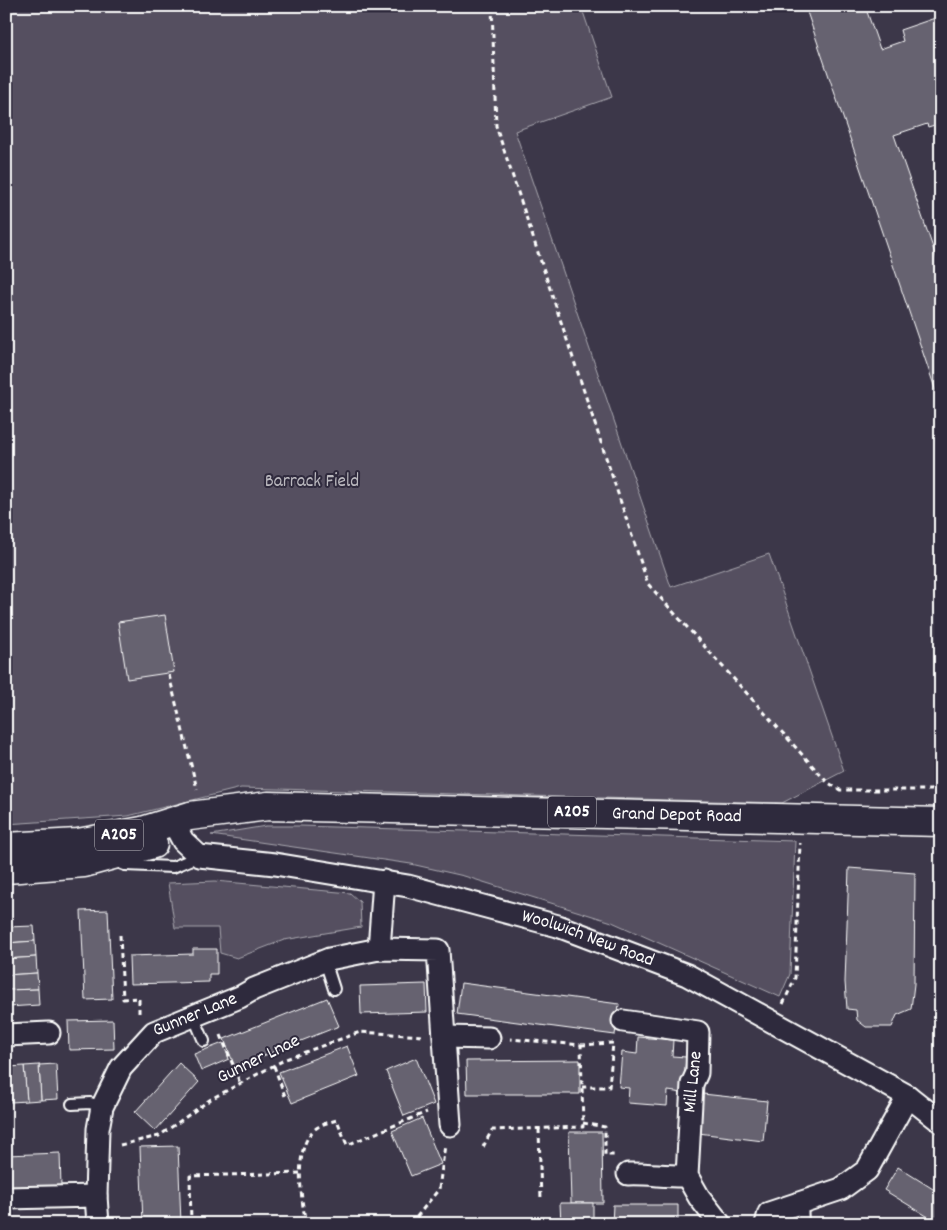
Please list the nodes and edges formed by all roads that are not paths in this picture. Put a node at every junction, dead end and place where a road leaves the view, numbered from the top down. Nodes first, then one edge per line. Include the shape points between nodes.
1 (941, 822) edge
2 (176, 828) junction
3 (6, 847) edge
4 (199, 856) junction
5 (107, 858) junction
6 (6, 869) edge
7 (384, 882) junction
8 (378, 949) junction
9 (325, 961) junction
10 (334, 989) dead end
11 (202, 1012) junction
12 (624, 1022) dead end
13 (49, 1033) dead end
14 (6, 1035) edge
15 (445, 1037) junction
16 (489, 1038) road end
17 (204, 1041) dead end
18 (908, 1096) junction
19 (72, 1104) dead end
20 (102, 1107) junction
21 (941, 1122) edge
22 (450, 1125) road end
23 (636, 1174) road end
24 (687, 1176) junction
25 (96, 1196) junction
26 (6, 1198) edge
27 (802, 1202) junction
28 (98, 1224) edge
29 (720, 1224) edge
30 (766, 1224) edge
31 (803, 1224) edge

1 - 2 highway, Grand Depot Road / A205 via 268,806 224,810 201,807 195,826
2 - 3 highway, A205 via 78,843
2 - 4 street via 183,841
2 - 5 highway, Woolwich New Road / A205
4 - 5 lane, Woolwich New Road via 173,867 125,865
4 - 7 street, Woolwich New Road via 275,864
5 - 6 highway, Woolwich New Road / A205
7 - 8 street
7 - 18 street, Woolwich New Road via 558,926 688,975
8 - 9 street, Gunner Lane
8 - 15 street, Gunner Lane via 438,950
9 - 10 lane
9 - 11 street, Gunner Lane
11 - 17 lane
11 - 20 street, Gunner Lane via 154,1032 121,1068
12 - 24 street, Mill Lane via 698,1032
13 - 14 street
15 - 16 street
15 - 22 street, Gunner Lane
18 - 21 street, Woolwich New Road
18 - 27 street via 867,1170 841,1188
19 - 20 lane via 90,1103
20 - 25 street, Gunner Lane
23 - 24 street
24 - 29 street
25 - 26 street
25 - 28 street, Gunner Lane
27 - 30 street via 769,1213
27 - 31 lane

